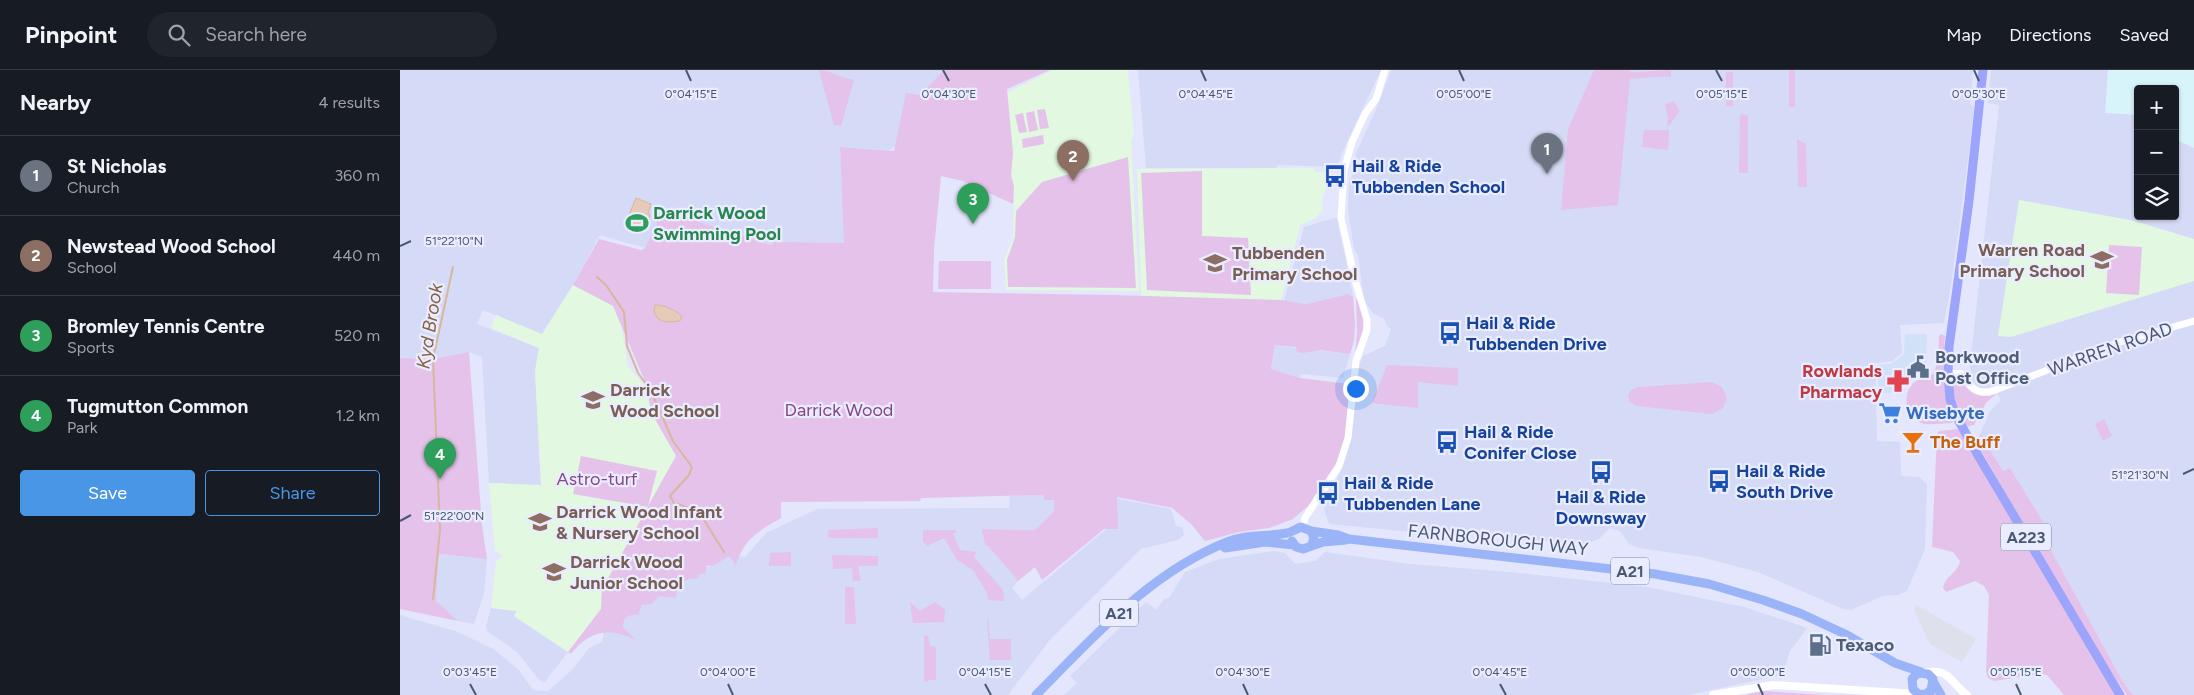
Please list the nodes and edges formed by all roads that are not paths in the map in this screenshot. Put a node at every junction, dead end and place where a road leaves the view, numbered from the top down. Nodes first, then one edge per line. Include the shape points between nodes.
1 (1385, 70) edge
2 (1983, 70) edge
3 (2194, 321) edge
4 (1948, 373) junction
5 (1307, 529) junction
6 (1294, 531) junction
7 (1349, 539) junction
8 (1312, 544) junction
9 (1294, 545) junction
10 (1216, 549) junction
11 (1895, 663) junction
12 (1941, 672) junction
13 (1923, 673) junction
14 (1933, 681) junction
15 (1911, 684) junction
16 (1899, 692) junction
17 (1846, 693) edge
18 (1925, 694) edge
19 (1036, 695) edge
20 (1714, 695) edge
21 (1941, 695) edge
22 (1967, 695) edge
23 (2120, 695) edge

1 - 5 street via 1376,99 1352,142 1344,170 1340,218 1367,330 1356,362 1348,438 1339,466 1305,518
2 - 4 main road, A223
3 - 4 street, WARREN ROAD via 2123,342 1990,392 1975,390 1962,374
4 - 23 main road, A223 via 1950,399 1960,423
5 - 6 highway
5 - 7 highway, FARNBOROUGH WAY / A21
5 - 8 highway via 1314,538
6 - 9 highway
6 - 10 highway, A21 via 1242,538 1226,542
7 - 8 highway, FARNBOROUGH WAY / A21
7 - 11 highway, FARNBOROUGH WAY / A21 via 1641,572 1703,583 1750,595 1802,614
8 - 9 highway via 1303,549
9 - 10 highway, A21 via 1265,542
10 - 19 highway, A21 via 1173,569 1141,593
11 - 13 highway, FARNBOROUGH WAY / A21
11 - 15 highway, FARNBOROUGH WAY / A21
12 - 13 main road
12 - 14 main road
12 - 22 main road
13 - 14 highway
13 - 15 highway via 1915,676
14 - 18 highway via 1932,690
14 - 21 highway
15 - 16 main road
15 - 18 highway
16 - 17 main road
16 - 18 main road
17 - 20 main road via 1768,685

